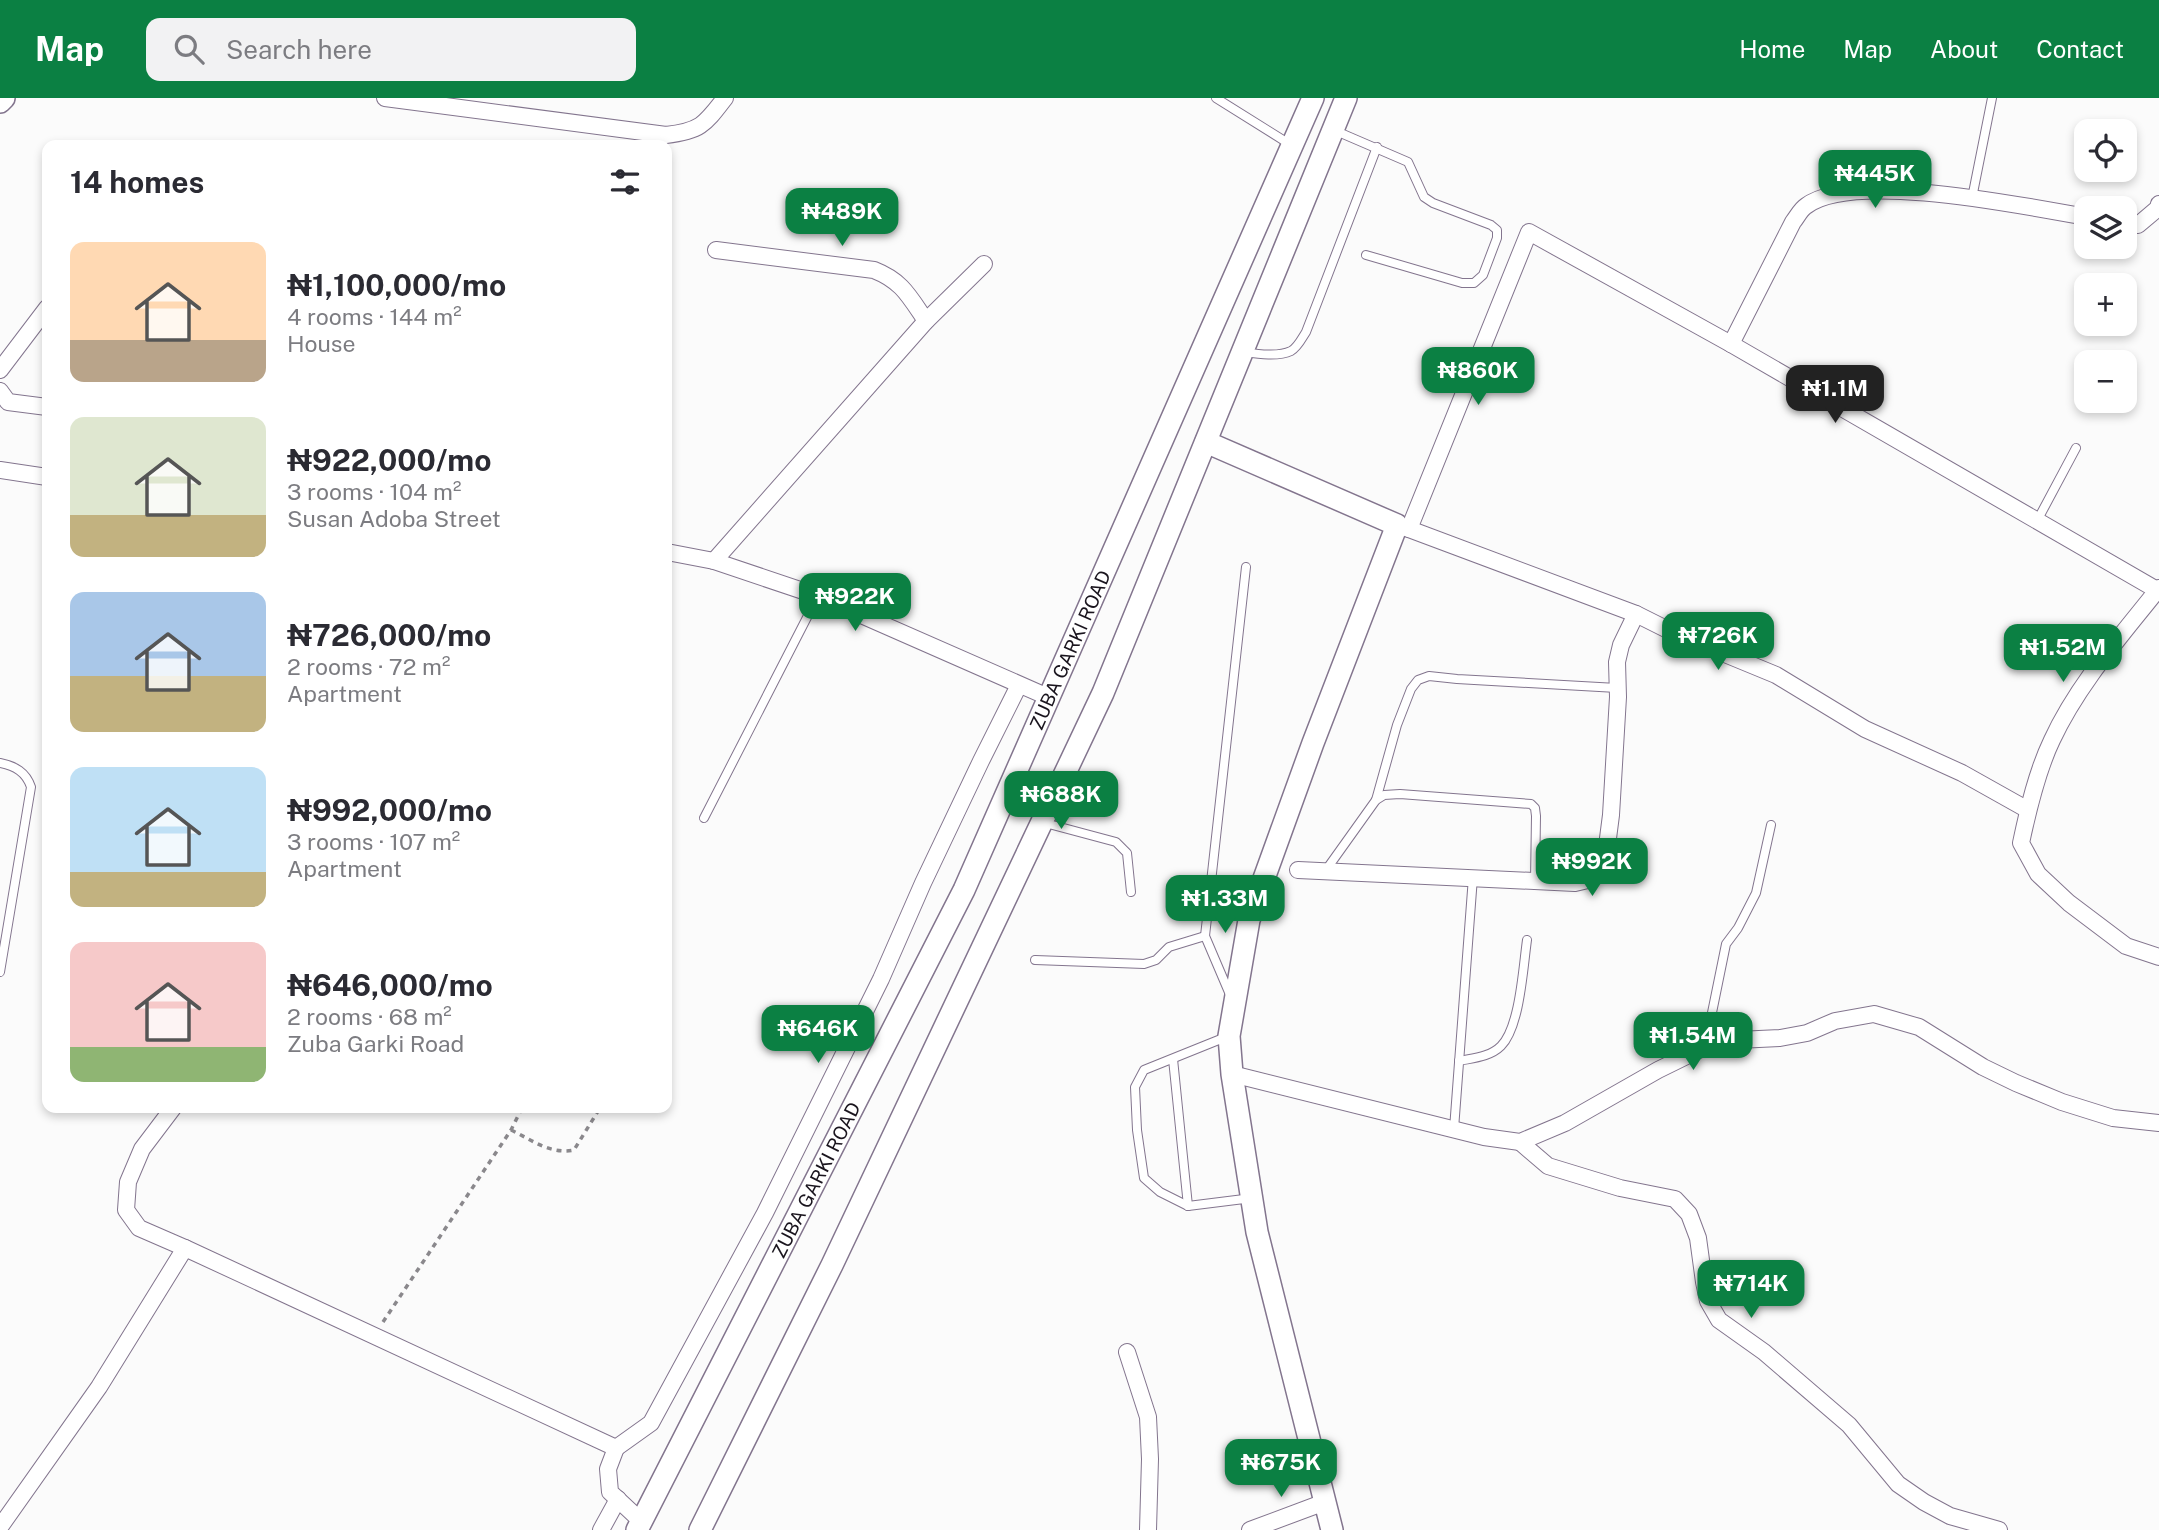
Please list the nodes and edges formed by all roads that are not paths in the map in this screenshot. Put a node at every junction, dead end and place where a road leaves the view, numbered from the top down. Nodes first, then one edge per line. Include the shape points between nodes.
1 (4, 98) edge
2 (385, 98) edge
3 (725, 98) edge
4 (1216, 98) edge
5 (1346, 98) edge
6 (1992, 98) edge
7 (0, 102) edge
8 (1310, 103) edge
9 (1333, 130) junction
10 (1293, 146) junction
11 (1377, 147) junction
12 (1972, 198) junction
13 (2159, 204) edge
14 (2074, 215) edge
15 (2137, 225) edge
16 (716, 250) dead end
17 (1366, 255) dead end
18 (984, 264) dead end
19 (42, 315) edge
20 (926, 321) junction
21 (1731, 344) junction
22 (1242, 351) junction
23 (0, 370) edge
24 (0, 391) edge
25 (42, 406) edge
26 (1206, 442) junction
27 (2076, 448) dead end
28 (0, 470) edge
29 (42, 476) edge
30 (2037, 521) junction
31 (1403, 527) junction
32 (672, 553) edge
33 (714, 561) junction
34 (1246, 567) dead end
35 (2158, 589) edge
36 (818, 596) junction
37 (1636, 614) junction
38 (1019, 685) junction
39 (1617, 688) junction
40 (1048, 698) junction
41 (0, 763) edge
42 (1376, 800) junction
43 (2028, 810) junction
44 (704, 818) dead end
45 (1042, 822) junction
46 (1771, 825) dead end
47 (1298, 870) dead end
48 (1326, 870) junction
49 (1473, 877) junction
50 (1535, 881) junction
51 (1131, 892) dead end
52 (1205, 936) junction
53 (1527, 940) dead end
54 (2159, 957) edge
55 (1035, 960) dead end
56 (0, 972) edge
57 (1234, 1007) junction
58 (1229, 1036) junction
59 (1705, 1047) junction
60 (1173, 1059) junction
61 (1459, 1061) junction
62 (1232, 1074) junction
63 (169, 1113) edge
64 (2159, 1123) edge
65 (1454, 1129) junction
66 (1520, 1142) junction
67 (1252, 1198) junction
68 (1188, 1206) junction
69 (185, 1248) junction
70 (1127, 1352) dead end
71 (616, 1448) junction
72 (618, 1499) junction
73 (1325, 1502) junction
74 (639, 1526) edge
75 (0, 1527) edge
76 (601, 1530) edge
77 (700, 1530) edge
78 (1148, 1530) edge
79 (1250, 1530) edge
80 (1332, 1530) edge
81 (1999, 1530) edge

1 - 7 main road
2 - 3 street via 666,135 703,125
4 - 10 lane
5 - 9 main road
6 - 12 lane
8 - 10 main road, ZUBA GARKI ROAD
9 - 11 lane
9 - 22 main road
10 - 40 main road, ZUBA GARKI ROAD
11 - 17 lane via 1408,162 1424,197 1491,225 1497,238 1483,275 1474,284
11 - 22 lane via 1300,342 1292,351 1267,355
12 - 14 street
12 - 21 street via 1847,192 1806,206 1793,222
13 - 15 street
16 - 20 street via 889,276 902,286
18 - 20 street
19 - 23 street
20 - 33 street
21 - 30 street
21 - 31 street via 1529,232
22 - 26 main road
24 - 25 street via 8,402
26 - 31 main road
26 - 45 main road via 1103,693
27 - 30 lane
28 - 29 street
30 - 35 street
31 - 37 street
31 - 57 main road via 1313,743 1249,919
32 - 33 street
33 - 36 street
34 - 52 lane
35 - 43 street via 2081,688 2051,741
36 - 38 street
36 - 44 lane
37 - 39 street via 1621,645
37 - 43 street via 1776,676 1865,729 1962,773
38 - 40 street
38 - 71 street via 765,1213 651,1423
39 - 42 lane via 1429,676 1419,680 1411,688
39 - 50 street via 1611,815 1601,867 1592,879 1575,883
40 - 74 main road, ZUBA GARKI ROAD via 964,890
41 - 56 lane via 23,773 31,787
42 - 48 lane
42 - 50 lane via 1400,793 1531,804 1536,816
43 - 54 street via 2021,843 2038,874 2126,946
45 - 51 lane via 1116,842 1127,853
45 - 77 main road via 832,1265
46 - 59 lane via 1756,893 1726,944
47 - 48 street
48 - 49 street
49 - 50 street
49 - 61 lane
52 - 55 lane via 1169,947 1144,964
52 - 57 lane
53 - 61 lane via 1512,1029 1488,1055
57 - 58 main road
58 - 60 lane
58 - 62 main road
59 - 64 street via 1717,1041 1807,1033 1835,1021 1874,1014 1919,1027 1983,1067 2062,1102 2112,1118
59 - 66 street via 1565,1124
60 - 68 lane
60 - 68 lane via 1144,1070 1135,1087 1137,1130 1144,1178
61 - 65 lane
62 - 65 street
62 - 67 main road
63 - 69 street via 142,1149 128,1182 126,1210 139,1228
65 - 66 street
66 - 81 street via 1548,1166 1675,1199 1689,1214 1698,1238 1708,1301 1719,1320 1849,1425 1898,1484 1950,1516
67 - 68 lane
67 - 73 main road
69 - 71 street
69 - 75 street via 99,1387
70 - 78 street via 1148,1417
71 - 72 street via 608,1469 610,1492
72 - 74 street
72 - 76 street
73 - 79 street
73 - 80 main road

